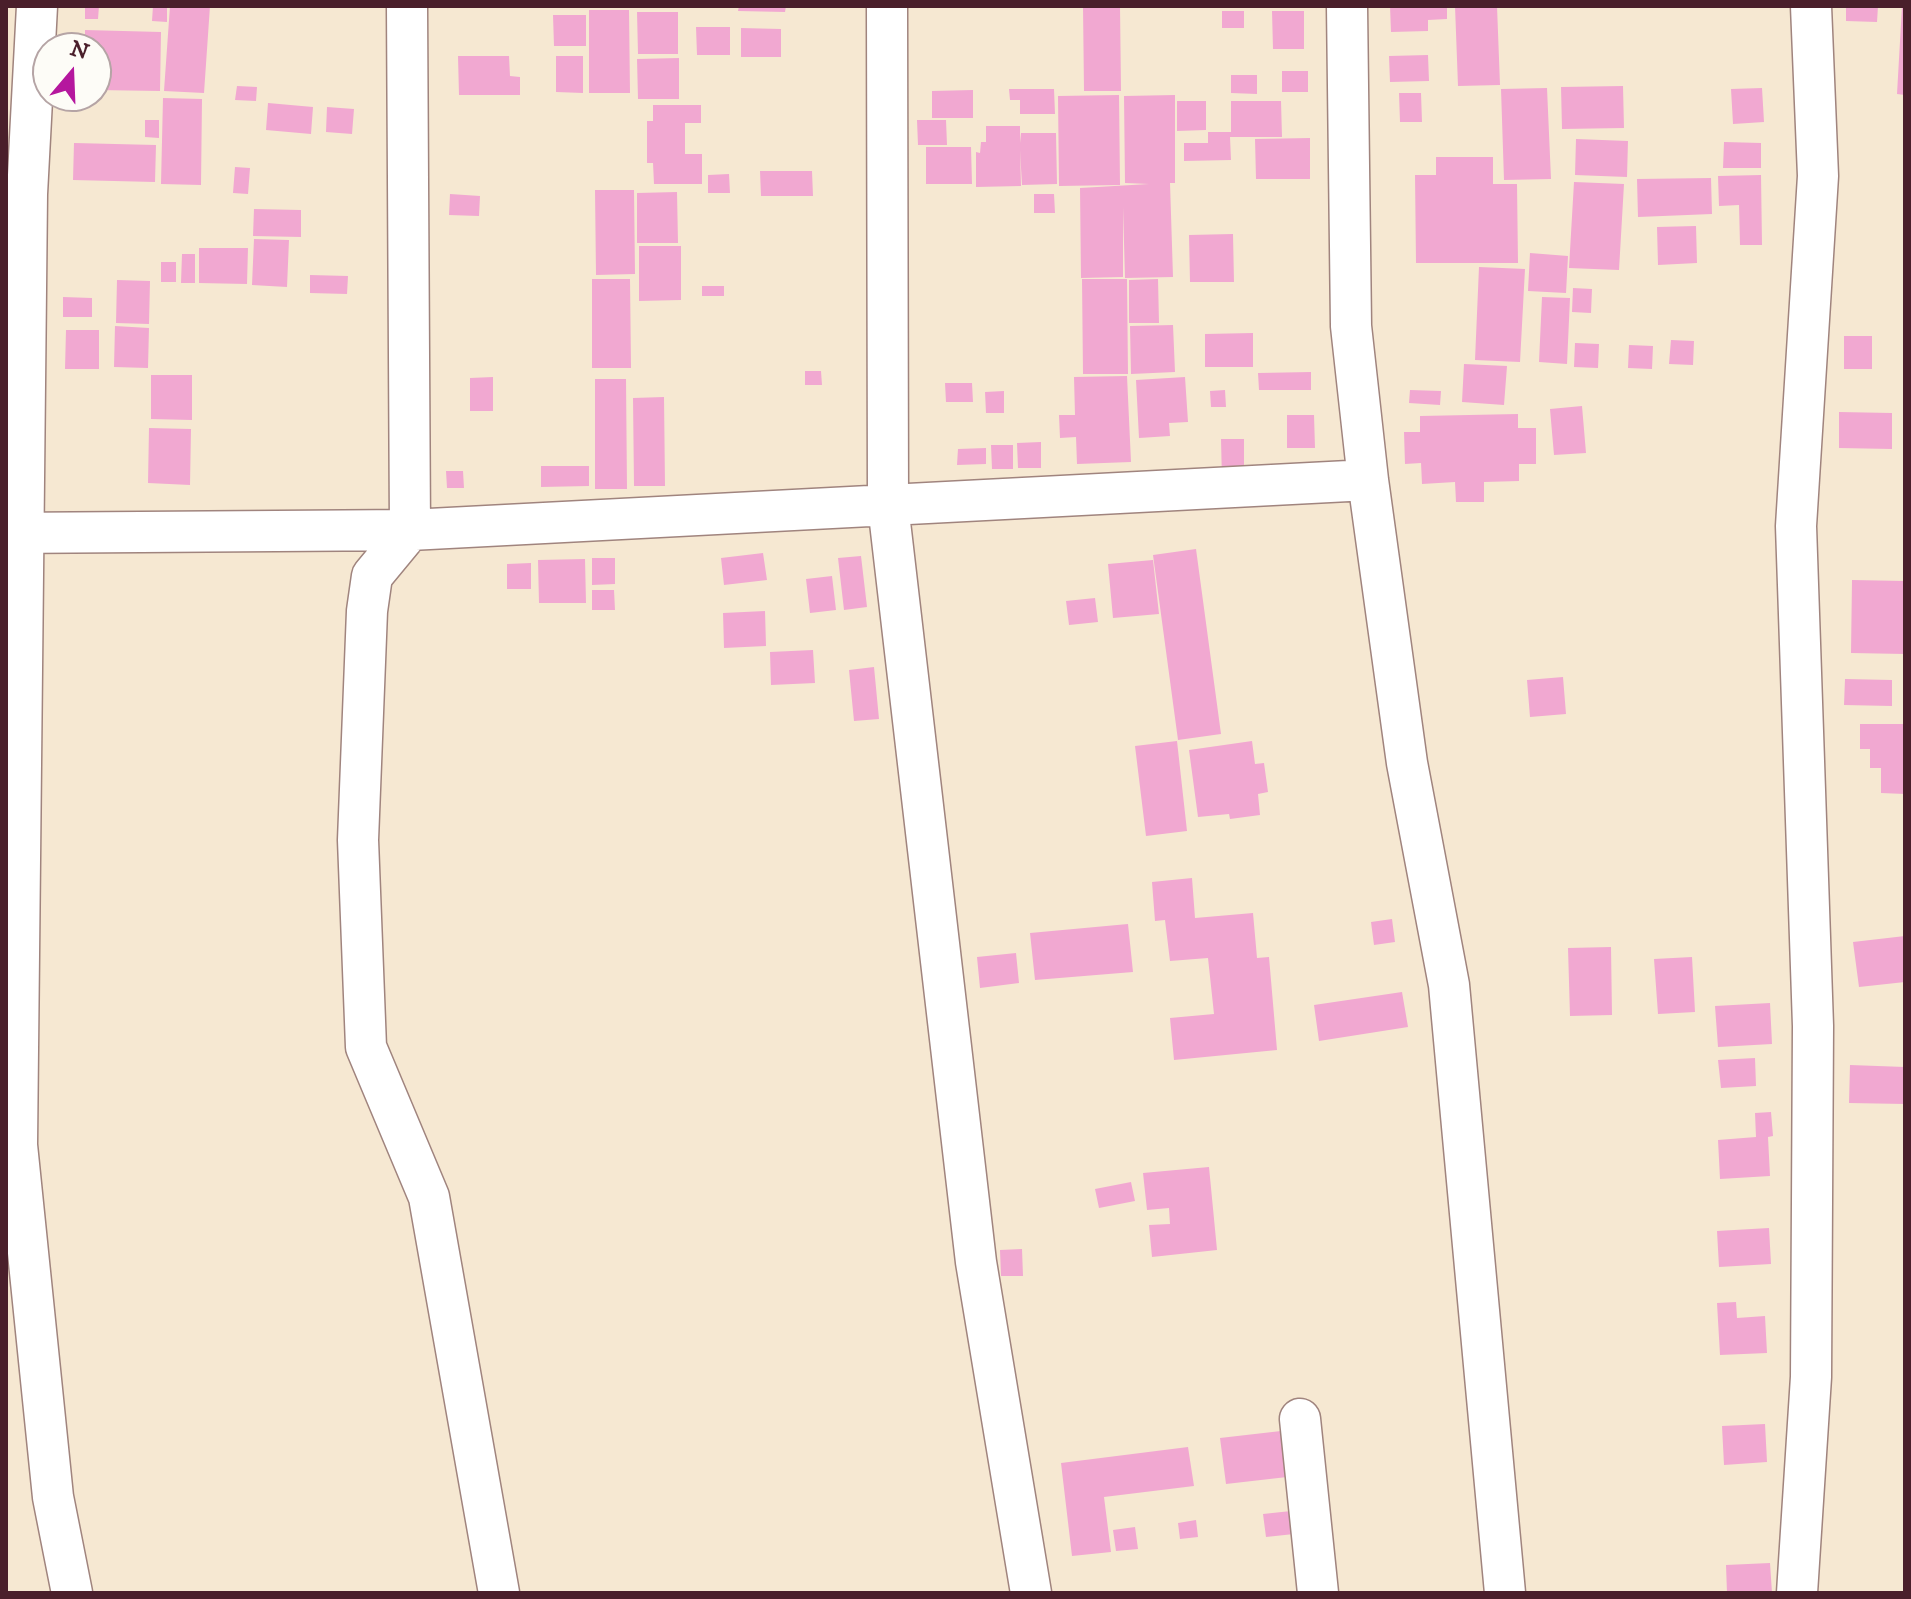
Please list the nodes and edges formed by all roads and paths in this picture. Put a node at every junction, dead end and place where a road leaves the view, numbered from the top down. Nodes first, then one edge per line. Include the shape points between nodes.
1 (37, 6) edge
2 (407, 6) edge
3 (887, 6) edge
4 (1347, 6) edge
5 (1811, 6) edge
6 (1368, 480) junction
7 (888, 505) junction
8 (410, 530) junction
9 (15, 533) edge
10 (1300, 1419) dead end
11 (72, 1593) edge
12 (499, 1593) edge
13 (1031, 1593) edge
14 (1318, 1593) edge
15 (1505, 1593) edge
16 (1797, 1593) edge

1 - 9 street
2 - 8 street
3 - 7 street
4 - 6 street via 1351,326
5 - 16 street via 1818,176 1796,526 1813,1026 1811,1377
6 - 7 street
6 - 15 street via 1407,763 1449,985
7 - 8 street
7 - 13 street via 976,1262
8 - 9 street
8 - 12 street via 372,576 367,611 358,840 366,1047 429,1197
9 - 11 street via 17,1145 53,1497
10 - 14 street

